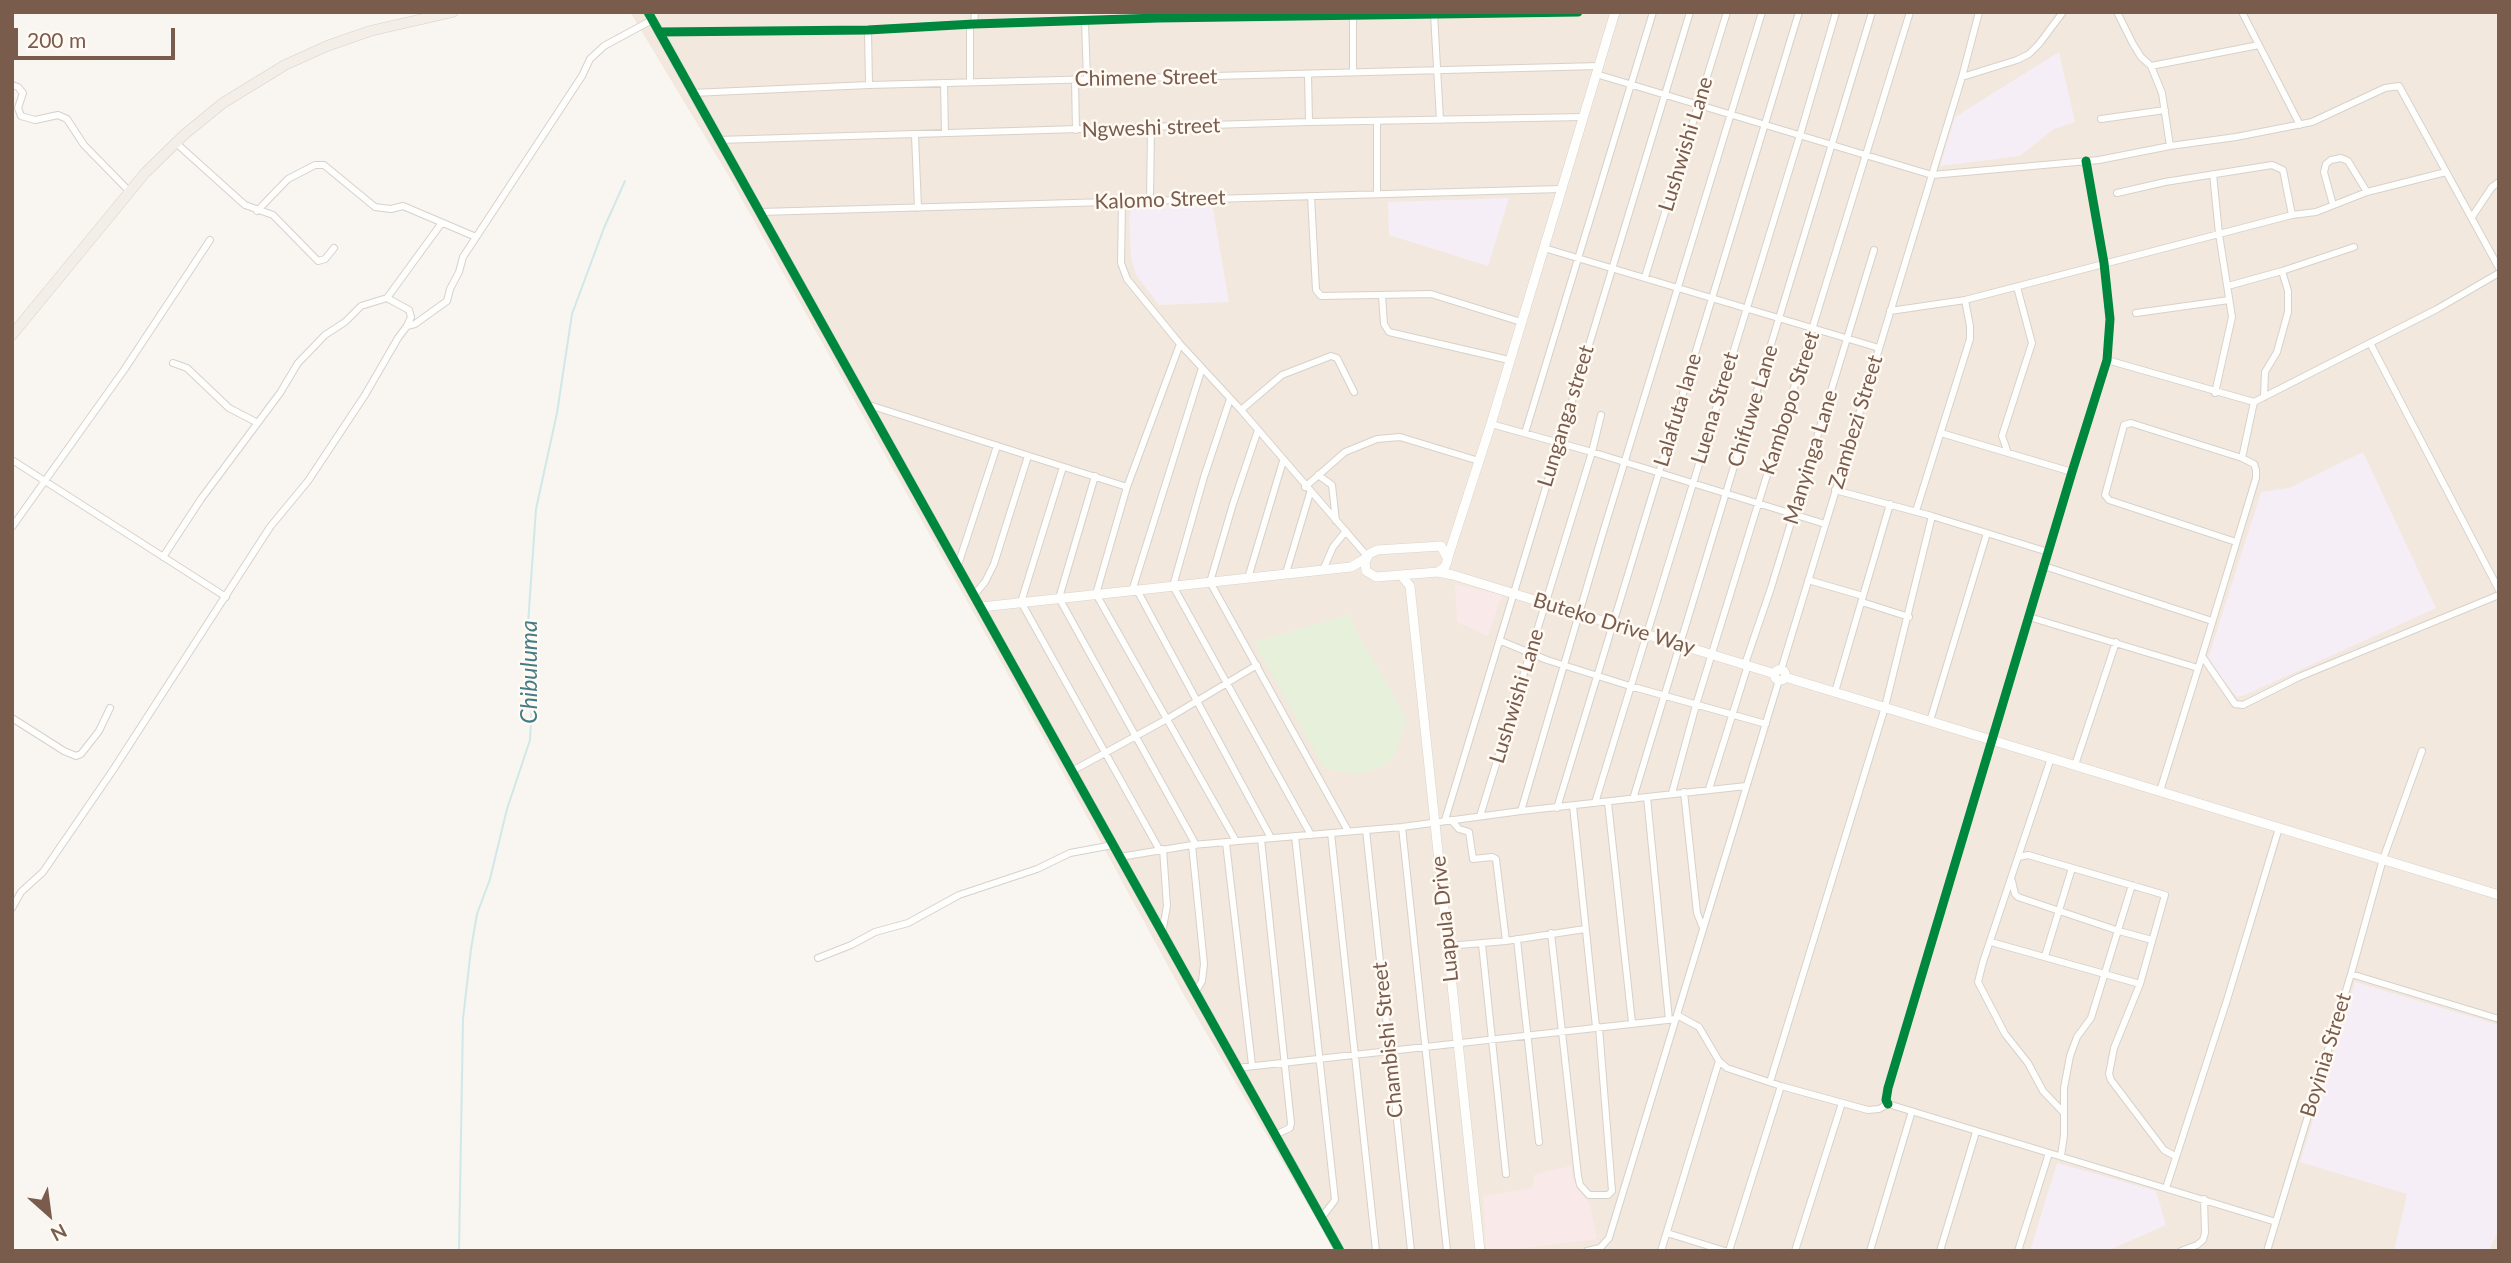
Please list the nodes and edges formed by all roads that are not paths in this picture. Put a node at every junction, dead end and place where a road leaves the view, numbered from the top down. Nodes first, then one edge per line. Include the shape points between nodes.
1 (975, 12) edge
2 (1578, 12) edge
3 (1615, 12) edge
4 (1653, 12) edge
5 (1689, 12) edge
6 (1727, 12) edge
7 (1762, 12) edge
8 (1799, 12) edge
9 (1836, 12) edge
10 (1872, 12) edge
11 (1910, 12) edge
12 (1979, 12) edge
13 (2063, 12) edge
14 (2118, 12) edge
15 (2242, 12) edge
16 (448, 13) edge
17 (1372, 14) edge
18 (1434, 14) junction
19 (1158, 15) edge
20 (651, 16) edge
21 (1353, 17) junction
22 (1085, 22) junction
23 (972, 25) junction
24 (868, 30) junction
25 (659, 32) junction
26 (2259, 45) junction
27 (2151, 66) junction
28 (1597, 70) junction
29 (1438, 71) junction
30 (1353, 72) junction
31 (1308, 74) junction
32 (1962, 77) junction
33 (1075, 79) junction
34 (1087, 79) junction
35 (970, 82) junction
36 (944, 83) junction
37 (1631, 84) junction
38 (12, 85) edge
39 (869, 85) junction
40 (692, 93) junction
41 (1664, 94) junction
42 (1698, 105) junction
43 (2165, 110) junction
44 (1731, 115) junction
45 (1583, 117) junction
46 (2101, 119) dead end
47 (1440, 120) junction
48 (1377, 121) junction
49 (1309, 122) junction
50 (1765, 124) junction
51 (2300, 125) junction
52 (1151, 128) junction
53 (1076, 130) junction
54 (945, 133) junction
55 (915, 135) junction
56 (1800, 135) junction
57 (718, 140) junction
58 (176, 143) junction
59 (1833, 146) junction
60 (2170, 146) junction
61 (1866, 156) junction
62 (2086, 161) junction
63 (2446, 172) junction
64 (2213, 174) junction
65 (1932, 175) junction
66 (2499, 182) edge
67 (1560, 189) junction
68 (130, 192) junction
69 (2367, 192) junction
70 (2117, 193) dead end
71 (1377, 194) junction
72 (1311, 195) junction
73 (1150, 200) junction
74 (1122, 202) junction
75 (2333, 205) junction
76 (918, 208) junction
77 (257, 211) junction
78 (760, 212) junction
79 (2292, 215) junction
80 (2472, 217) junction
81 (441, 223) junction
82 (2219, 234) junction
83 (476, 237) junction
84 (210, 240) dead end
85 (2354, 247) dead end
86 (334, 248) dead end
87 (1544, 248) junction
88 (1874, 250) dead end
89 (1577, 257) junction
90 (2104, 263) junction
91 (1611, 267) junction
92 (2282, 271) junction
93 (2499, 271) edge
94 (1645, 277) junction
95 (2228, 286) junction
96 (2017, 287) junction
97 (1679, 288) junction
98 (1382, 296) junction
99 (387, 298) junction
100 (1713, 299) junction
101 (1965, 300) junction
102 (2229, 300) junction
103 (1745, 309) junction
104 (1890, 311) junction
105 (2136, 313) dead end
106 (1779, 319) junction
107 (1521, 322) junction
108 (407, 326) junction
109 (1814, 330) junction
110 (12, 335) edge
111 (1847, 340) junction
112 (2370, 343) junction
113 (1180, 344) junction
114 (1879, 348) junction
115 (1509, 360) junction
116 (2107, 360) junction
117 (173, 363) dead end
118 (1202, 368) junction
119 (1354, 392) dead end
120 (2215, 393) junction
121 (2264, 397) junction
122 (1230, 399) junction
123 (2254, 402) junction
124 (866, 404) junction
125 (1241, 410) junction
126 (1601, 415) dead end
127 (256, 422) junction
128 (1491, 424) junction
129 (1258, 430) junction
130 (1525, 433) junction
131 (1941, 433) junction
132 (1558, 442) junction
133 (997, 446) junction
134 (1592, 452) junction
135 (2008, 453) junction
136 (1028, 456) junction
137 (2242, 458) junction
138 (12, 460) edge
139 (1283, 461) junction
140 (1479, 461) junction
141 (1625, 463) junction
142 (1063, 467) junction
143 (2071, 472) junction
144 (1658, 474) junction
145 (1318, 475) junction
146 (1095, 476) junction
147 (45, 483) junction
148 (1692, 484) junction
149 (1127, 487) junction
150 (1305, 487) junction
151 (1835, 490) junction
152 (1310, 493) junction
153 (1726, 494) junction
154 (1758, 504) junction
155 (1890, 504) junction
156 (1916, 511) junction
157 (1793, 515) junction
158 (1932, 516) junction
159 (1336, 521) junction
160 (1825, 524) junction
161 (12, 527) edge
162 (1346, 531) junction
163 (1987, 533) junction
164 (1455, 537) junction
165 (2236, 542) junction
166 (1441, 546) junction
167 (2048, 552) junction
168 (163, 557) junction
169 (1366, 558) junction
170 (1447, 561) junction
171 (958, 565) junction
172 (2044, 566) junction
173 (1351, 567) junction
174 (1322, 570) junction
175 (1438, 572) junction
176 (1286, 573) junction
177 (1368, 573) junction
178 (1419, 574) junction
179 (1401, 575) junction
180 (1453, 575) junction
181 (1248, 578) junction
182 (1808, 580) junction
183 (1210, 582) junction
184 (1173, 586) junction
185 (1410, 586) junction
186 (1135, 591) junction
187 (1513, 592) junction
188 (2499, 592) edge
189 (1096, 594) junction
190 (974, 595) junction
191 (226, 597) junction
192 (1059, 597) junction
193 (1863, 599) junction
194 (1021, 602) junction
195 (1546, 603) junction
196 (981, 607) junction
197 (1579, 614) junction
198 (1909, 617) junction
199 (2029, 617) junction
200 (2212, 621) junction
201 (1612, 625) junction
202 (1646, 634) junction
203 (1500, 641) junction
204 (2116, 642) junction
205 (1680, 644) junction
206 (1530, 653) junction
207 (1713, 654) junction
208 (2202, 656) junction
209 (1563, 663) junction
210 (1747, 664) junction
211 (1257, 665) junction
212 (2198, 668) junction
213 (1597, 675) junction
214 (1780, 675) junction
215 (1226, 682) junction
216 (1630, 686) junction
217 (1835, 692) junction
218 (1664, 695) junction
219 (1196, 702) junction
220 (1696, 705) junction
221 (1885, 707) junction
222 (110, 708) dead end
223 (1733, 715) junction
224 (12, 718) edge
225 (1167, 719) junction
226 (1930, 721) junction
227 (1766, 724) junction
228 (1136, 735) junction
229 (1992, 740) junction
230 (2422, 751) dead end
231 (1105, 752) junction
232 (2051, 758) junction
233 (2075, 765) junction
234 (1072, 771) junction
235 (1746, 786) junction
236 (1709, 789) junction
237 (2160, 791) junction
238 (1684, 792) junction
239 (1672, 793) junction
240 (1647, 797) junction
241 (1633, 799) junction
242 (1608, 802) junction
243 (1595, 803) junction
244 (1573, 806) junction
245 (1557, 808) junction
246 (1521, 811) junction
247 (1480, 816) junction
248 (1443, 821) junction
249 (1402, 827) junction
250 (2279, 828) junction
251 (1366, 830) junction
252 (1348, 831) junction
253 (1331, 833) junction
254 (1311, 835) junction
255 (2025, 835) junction
256 (1295, 836) junction
257 (1271, 838) junction
258 (1261, 839) junction
259 (1236, 841) junction
260 (1226, 843) junction
261 (1113, 845) junction
262 (1194, 845) junction
263 (1161, 849) junction
264 (2033, 856) junction
265 (2019, 857) junction
266 (1119, 858) junction
267 (2383, 859) junction
268 (2072, 868) junction
269 (2012, 877) junction
270 (2132, 885) junction
271 (2499, 895) edge
272 (12, 908) edge
273 (2059, 911) junction
274 (1586, 929) junction
275 (1703, 929) junction
276 (2119, 932) junction
277 (1551, 933) junction
278 (1162, 934) junction
279 (1517, 939) junction
280 (2152, 940) junction
281 (1506, 941) junction
282 (1991, 942) junction
283 (1482, 944) junction
284 (1447, 946) junction
285 (2045, 956) junction
286 (818, 958) dead end
287 (2106, 974) junction
288 (2351, 974) junction
289 (2140, 984) junction
290 (1195, 993) junction
291 (1674, 1018) junction
292 (2499, 1019) edge
293 (1632, 1023) junction
294 (1598, 1027) junction
295 (1562, 1031) junction
296 (1528, 1037) junction
297 (1491, 1041) junction
298 (1458, 1044) junction
299 (1424, 1046) junction
300 (1389, 1050) junction
301 (1355, 1054) junction
302 (1320, 1058) junction
303 (1719, 1061) junction
304 (1285, 1063) junction
305 (1252, 1065) junction
306 (1237, 1068) junction
307 (1770, 1082) junction
308 (1781, 1086) junction
309 (1842, 1103) junction
310 (1888, 1104) junction
311 (1912, 1111) junction
312 (2063, 1112) junction
313 (1976, 1132) junction
314 (1275, 1135) junction
315 (1539, 1142) dead end
316 (2049, 1153) junction
317 (2061, 1156) junction
318 (2175, 1156) junction
319 (1506, 1174) dead end
320 (2166, 1188) junction
321 (1611, 1193) junction
322 (2204, 1199) junction
323 (1620, 1201) junction
324 (1321, 1217) junction
325 (2276, 1222) junction
326 (1667, 1233) junction
327 (1340, 1251) edge
328 (1376, 1251) edge
329 (1411, 1251) edge
330 (1447, 1251) edge
331 (1480, 1251) edge
332 (1587, 1251) edge
333 (1661, 1251) edge
334 (1727, 1251) edge
335 (1795, 1251) edge
336 (1870, 1251) edge
337 (1940, 1251) edge
338 (2018, 1251) edge
339 (2181, 1251) edge
340 (2267, 1251) edge

1 - 23 street
2 - 18 street
3 - 28 street
4 - 37 street
5 - 41 street, Lunganga street
6 - 42 street, Lushwishi Lane
7 - 44 street
8 - 50 street, Lalafuta lane
9 - 56 street, Luena Street
10 - 59 street, Chifuwe Lane
11 - 61 street, Kambopo Street
12 - 32 street, Zambezi Street
13 - 32 street via 2029,54
14 - 27 street via 2133,44
15 - 26 street
16 - 58 main road via 370,31 285,65 223,103
17 - 18 street
17 - 21 street
18 - 29 street
19 - 21 street
19 - 22 street
20 - 25 street
20 - 83 street via 594,53
21 - 30 street
22 - 23 street
22 - 34 street
23 - 24 street
23 - 35 street
24 - 25 street
24 - 39 street
25 - 40 street
26 - 27 street
26 - 51 street
27 - 43 street
28 - 29 street, Chimene Street
28 - 37 street
28 - 45 street
29 - 30 street, Chimene Street
29 - 47 street
30 - 31 street, Chimene Street
31 - 34 street, Chimene Street
31 - 49 street
32 - 65 street, Zambezi Street
33 - 34 street, Chimene Street
33 - 35 street, Chimene Street
33 - 53 street
35 - 36 street, Chimene Street
36 - 39 street, Chimene Street
36 - 54 street
37 - 41 street
37 - 89 street
38 - 68 street via 23,93 21,116 67,120 83,145
39 - 40 street, Chimene Street
40 - 57 street
41 - 42 street
41 - 91 street, Lunganga street
42 - 44 street
42 - 94 street, Lushwishi Lane
43 - 46 street
43 - 60 street
44 - 50 street
44 - 97 street
45 - 47 street, Ngweshi street
45 - 67 street
47 - 48 street, Ngweshi street
48 - 49 street, Ngweshi street
48 - 71 street
49 - 52 street, Ngweshi street
50 - 56 street
50 - 100 street, Lalafuta lane
51 - 60 street
51 - 63 street via 2399,86
52 - 53 street, Ngweshi street
52 - 73 street
53 - 54 street, Ngweshi street
54 - 55 street, Ngweshi street
55 - 57 street, Ngweshi street
55 - 76 street
56 - 59 street
56 - 103 street, Luena Street
57 - 78 street
58 - 68 main road
58 - 77 street
59 - 61 street
59 - 106 street, Chifuwe Lane
60 - 62 street
61 - 65 street
61 - 109 street, Kambopo Street
62 - 65 street
62 - 90 street
63 - 69 street
63 - 80 street
64 - 70 street
64 - 79 street via 2280,167
64 - 82 street
65 - 104 street, Zambezi Street
66 - 80 street
67 - 71 street, Kalomo Street
67 - 87 street
68 - 110 main road
69 - 75 street
69 - 75 street via 2347,161 2331,160 2324,172
71 - 72 street, Kalomo Street
72 - 73 street, Kalomo Street
72 - 98 street via 1317,294
73 - 74 street, Kalomo Street
74 - 76 street, Kalomo Street
74 - 113 street via 1121,263 1127,279
75 - 79 street
76 - 78 street, Kalomo Street
77 - 81 street via 288,179 324,165 375,206 402,206
77 - 86 street via 273,215 318,261
78 - 124 street
79 - 82 street
80 - 93 street
81 - 83 street
81 - 99 street
82 - 90 street
82 - 95 street
83 - 108 street via 463,257 447,301
84 - 147 street
85 - 92 street
87 - 89 street
87 - 107 street
88 - 111 street, Manyinga Lane
89 - 91 street
89 - 130 street
90 - 96 street
90 - 116 street via 2110,319
91 - 94 street
91 - 132 street, Lunganga street
92 - 95 street
92 - 121 street via 2288,312 2277,352 2264,372
93 - 112 street
94 - 97 street
95 - 102 street
96 - 101 street
96 - 135 street via 2032,344 2002,436
97 - 100 street
97 - 141 street
98 - 107 street via 1431,294
98 - 115 street via 1389,332
99 - 108 street via 409,310
99 - 127 street via 364,304 325,335 298,363
100 - 103 street
100 - 144 street, Lalafuta lane
101 - 104 street
101 - 131 street via 1970,339
102 - 105 street
102 - 120 street via 2232,322
103 - 106 street
103 - 148 street, Luena Street
104 - 114 street, Zambezi Street
106 - 109 street
106 - 153 street, Chifuwe Lane
107 - 115 street
108 - 191 street via 321,462 270,527
109 - 111 street
109 - 154 street, Kambopo Street
111 - 114 street
111 - 157 street, Manyinga Lane
112 - 121 street
112 - 188 street
113 - 118 street
113 - 149 street
114 - 151 street, Zambezi Street
115 - 128 street
116 - 120 street
116 - 143 street
117 - 127 street via 187,368 229,408
118 - 122 street
118 - 186 street
119 - 125 street via 1337,358 1331,356 1282,375
120 - 123 street
121 - 123 street
122 - 125 street
122 - 184 street
123 - 137 street
124 - 133 street
124 - 171 street
125 - 129 street
126 - 134 street, Lushwishi Lane
127 - 168 street
128 - 130 street
128 - 140 street
129 - 139 street
129 - 183 street
130 - 132 street
131 - 135 street
131 - 156 street
132 - 134 street
132 - 187 street, Lunganga street
133 - 136 street
133 - 171 street
134 - 141 street
134 - 195 street, Lushwishi Lane
135 - 143 street
136 - 142 street
136 - 190 street via 994,565
137 - 165 street via 2254,464 2256,473
137 - 165 street via 2127,424 2105,495
138 - 147 street
139 - 150 street
139 - 181 street
140 - 145 street via 1392,437 1345,452
140 - 164 street
141 - 144 street
141 - 197 street
142 - 146 street
142 - 194 street
143 - 167 street
144 - 148 street
144 - 201 street, Lalafuta lane
145 - 150 street
145 - 159 street via 1332,485
146 - 149 street
146 - 192 street
147 - 161 street
147 - 168 street
148 - 153 street
148 - 202 street, Luena Street
149 - 189 street
150 - 152 street
151 - 155 street
151 - 160 street, Zambezi Street
152 - 159 street
152 - 176 street
153 - 154 street
153 - 205 street, Chifuwe Lane
154 - 157 street
154 - 207 street, Kambopo Street
155 - 156 street
155 - 193 street
156 - 158 street
157 - 160 street
157 - 210 street, Manyinga Lane
158 - 163 street
158 - 198 street
159 - 162 street
160 - 182 street, Zambezi Street
162 - 169 street
162 - 174 street
163 - 167 street
163 - 226 street
164 - 166 street
164 - 170 street
165 - 200 street
166 - 169 street via 1377,550
166 - 170 street
167 - 172 street
168 - 191 street
169 - 173 street
169 - 177 street
170 - 175 street
170 - 180 street
171 - 190 street
172 - 199 street
172 - 200 street
173 - 174 street
173 - 177 street
174 - 176 street
175 - 178 street
175 - 180 street, Buteko Drive Way
176 - 181 street
177 - 179 street via 1376,577
178 - 179 street
178 - 185 street
179 - 185 street
180 - 187 street, Buteko Drive Way
181 - 183 street
182 - 193 street
182 - 214 street, Zambezi Street
183 - 184 street
183 - 211 street
184 - 186 street
184 - 215 street
185 - 248 street, Luapula Drive
186 - 189 street
186 - 219 street
187 - 195 street, Buteko Drive Way
187 - 203 street, Lunganga street
188 - 208 street via 2243,705 2235,704
189 - 192 street
189 - 225 street
190 - 196 street
191 - 272 street via 43,872 21,892
192 - 194 street
192 - 228 street
193 - 198 street
193 - 217 street
194 - 196 street
194 - 231 street
195 - 197 street, Buteko Drive Way
195 - 206 street, Lushwishi Lane
196 - 234 street
197 - 201 street, Buteko Drive Way
197 - 209 street
198 - 221 street
199 - 204 street
199 - 229 street
200 - 208 street
201 - 202 street, Buteko Drive Way
201 - 213 street, Lalafuta lane
202 - 205 street, Buteko Drive Way
202 - 216 street, Luena Street
203 - 206 street
203 - 248 street, Lunganga street
204 - 212 street
204 - 233 street
205 - 207 street, Buteko Drive Way
205 - 218 street, Chifuwe Lane
206 - 209 street
206 - 247 street, Lushwishi Lane
207 - 210 street, Buteko Drive Way
207 - 220 street, Kambopo Street
208 - 212 street
209 - 213 street
209 - 246 street
210 - 214 street, Buteko Drive Way
210 - 223 street, Manyinga Lane
211 - 215 street
211 - 252 street
212 - 237 street
213 - 216 street
213 - 245 street, Lalafuta lane
214 - 217 street, Buteko Drive Way
214 - 227 street, Zambezi Street
215 - 219 street
215 - 254 street
216 - 218 street
216 - 243 street, Luena Street
217 - 221 street, Buteko Drive Way
218 - 220 street
218 - 241 street, Chifuwe Lane
219 - 225 street
219 - 257 street
220 - 223 street
220 - 239 street, Kambopo Street
221 - 226 street, Buteko Drive Way
221 - 307 street
222 - 224 street via 99,731 76,756
223 - 227 street
223 - 236 street, Manyinga Lane
225 - 228 street
225 - 259 street
226 - 229 street, Buteko Drive Way
227 - 235 street, Zambezi Street
228 - 231 street
228 - 262 street
229 - 232 street, Buteko Drive Way
229 - 310 street via 1888,1088
230 - 267 street, Boyinia Street
231 - 234 street
231 - 263 street
232 - 233 street, Buteko Drive Way
232 - 255 street
233 - 237 street, Buteko Drive Way
234 - 261 street
235 - 236 street
235 - 275 street, Zambezi Street
236 - 238 street
237 - 250 street, Buteko Drive Way
238 - 239 street
238 - 275 street via 1697,913
239 - 240 street
240 - 241 street
240 - 291 street
241 - 242 street
242 - 243 street
242 - 293 street
243 - 244 street
244 - 245 street
244 - 274 street
245 - 246 street
246 - 247 street
247 - 248 street
248 - 249 street
248 - 281 street via 1469,832 1474,859 1496,859
248 - 284 street, Luapula Drive
249 - 251 street
249 - 299 street
250 - 267 street, Buteko Drive Way
250 - 318 street
251 - 252 street
251 - 300 street, Chambishi Street
252 - 253 street
253 - 254 street
253 - 301 street
254 - 256 street
255 - 264 street
255 - 265 street
256 - 257 street
256 - 302 street
257 - 258 street
258 - 259 street
258 - 304 street
259 - 260 street
260 - 262 street
260 - 305 street
261 - 266 street
261 - 286 street via 1070,853 959,895 908,923 875,932
262 - 263 street
262 - 290 street via 1204,964
263 - 266 street
263 - 278 street via 1167,906
264 - 265 street
264 - 268 street
265 - 269 street
266 - 278 street
267 - 271 street, Buteko Drive Way
267 - 288 street, Boyinia Street
268 - 270 street
268 - 273 street
269 - 273 street via 2016,896
269 - 282 street
270 - 276 street
270 - 280 street via 2165,895
273 - 276 street
273 - 285 street
274 - 277 street
274 - 294 street
275 - 291 street, Zambezi Street
276 - 280 street
276 - 287 street
277 - 279 street
277 - 295 street
278 - 290 street
279 - 281 street
279 - 296 street
280 - 289 street
281 - 283 street
282 - 285 street
282 - 312 street via 1979,985 2043,1091
283 - 284 street
283 - 297 street
284 - 298 street, Luapula Drive
285 - 287 street
287 - 289 street
287 - 312 street via 2091,1018 2070,1056
288 - 292 street
288 - 325 street, Boyinia Street
289 - 318 street via 2114,1048 2109,1074 2164,1150
290 - 306 street
291 - 293 street
291 - 303 street via 1699,1027
291 - 323 street, Zambezi Street
293 - 294 street
294 - 295 street
294 - 321 street
295 - 296 street
295 - 321 street via 1579,1181 1589,1195
296 - 297 street
296 - 315 street
297 - 298 street
297 - 319 street
298 - 299 street
298 - 331 street, Luapula Drive
299 - 300 street
299 - 330 street
300 - 301 street
300 - 329 street, Chambishi Street
301 - 302 street
301 - 328 street
302 - 304 street
302 - 324 street via 1335,1200
303 - 307 street
303 - 326 street
304 - 305 street
304 - 314 street via 1292,1125
305 - 306 street
306 - 314 street
307 - 308 street
308 - 309 street
308 - 334 street
309 - 310 street via 1874,1110
309 - 335 street
310 - 311 street
311 - 313 street
311 - 336 street
312 - 317 street
313 - 316 street
313 - 337 street
314 - 324 street
316 - 317 street
316 - 338 street
317 - 320 street
318 - 320 street
320 - 322 street
321 - 323 street
322 - 325 street
322 - 339 street via 2203,1240
323 - 332 street, Zambezi Street via 1605,1245
324 - 327 street
325 - 340 street, Boyinia Street
326 - 333 street
326 - 334 street

